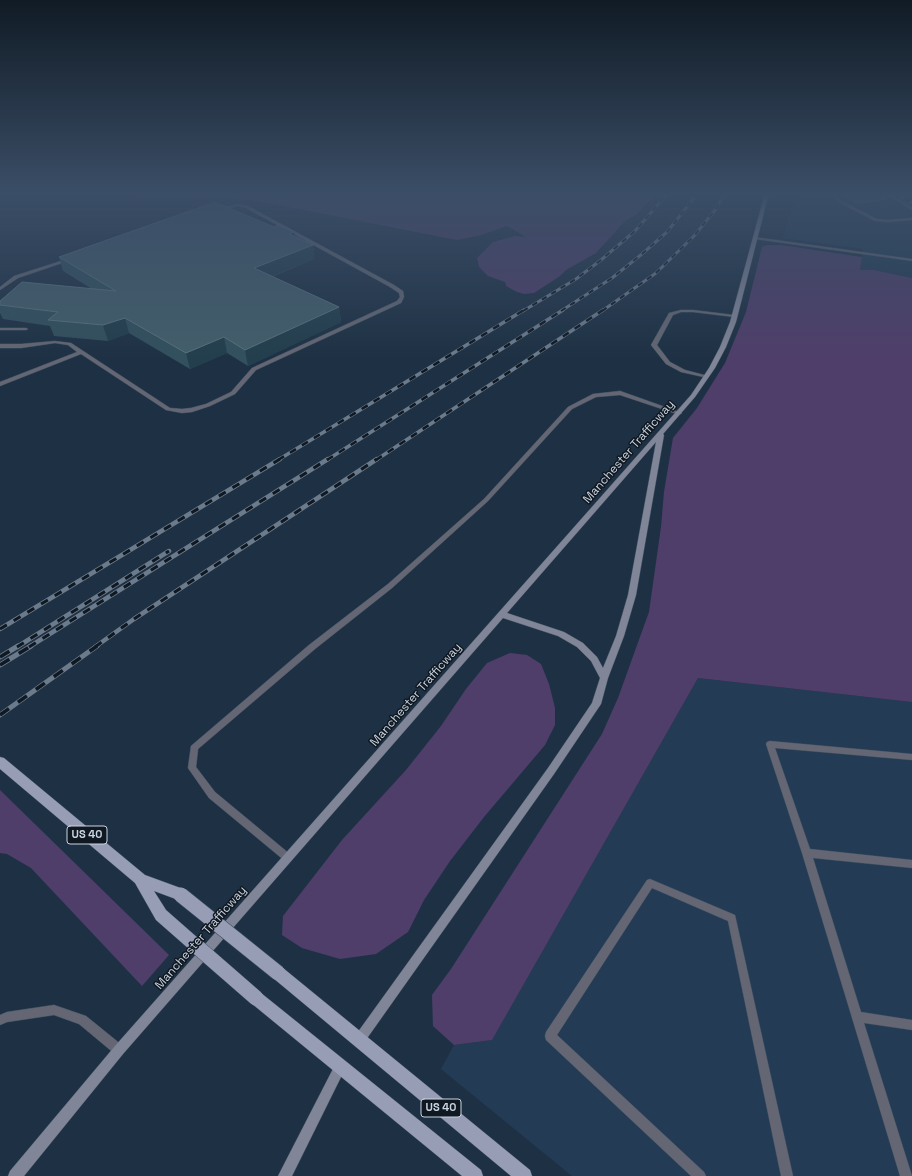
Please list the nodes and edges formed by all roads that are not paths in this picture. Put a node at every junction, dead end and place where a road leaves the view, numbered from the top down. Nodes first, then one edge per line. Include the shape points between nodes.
1 (322, 248) edge
2 (752, 248) edge
3 (826, 248) edge
4 (72, 258) edge
5 (912, 260) edge
6 (0, 285) edge
7 (6, 285) junction
8 (0, 289) edge
9 (734, 316) junction
10 (26, 328) dead end
11 (0, 329) edge
12 (0, 346) edge
13 (81, 352) junction
14 (706, 377) junction
15 (0, 384) edge
16 (679, 413) junction
17 (661, 435) junction
18 (503, 615) junction
19 (604, 678) junction
20 (912, 757) edge
21 (0, 762) edge
22 (807, 853) junction
23 (288, 858) junction
24 (912, 864) edge
25 (140, 879) junction
26 (857, 1017) junction
27 (0, 1020) edge
28 (912, 1025) edge
29 (359, 1040) junction
30 (119, 1050) junction
31 (340, 1067) junction
32 (15, 1176) edge
33 (285, 1176) edge
34 (475, 1176) edge
35 (524, 1176) edge
36 (700, 1176) edge
37 (787, 1176) edge
38 (906, 1176) edge

1 - 13 lane via 392,286 400,292 402,297 399,302 254,369 233,393 208,405 182,411 168,408
2 - 9 main road, Manchester Trafficway
3 - 5 lane
4 - 7 lane via 16,278
6 - 7 lane
7 - 8 lane
9 - 14 main road, Manchester Trafficway via 723,347
9 - 14 lane via 693,311 671,314 654,346 668,363
10 - 11 lane
12 - 13 lane via 55,342 69,344
13 - 15 lane
14 - 16 main road, Manchester Trafficway
16 - 17 main road, Manchester Trafficway
16 - 23 lane via 620,393 595,395 570,408 486,500 402,576 312,647 194,748 192,768 212,796
17 - 18 main road, Manchester Trafficway
17 - 19 main road via 632,595
18 - 19 main road via 561,634 580,645 594,659
18 - 23 main road, Manchester Trafficway
19 - 29 main road via 596,704 551,771
20 - 22 lane via 770,744
21 - 25 main road, US 40
22 - 24 lane
22 - 26 lane
23 - 30 main road, Manchester Trafficway
25 - 29 main road, US 40, bridge via 180,895
25 - 31 main road, US 40, bridge via 161,915
26 - 28 lane
26 - 38 lane
27 - 30 lane via 54,1010 82,1020
29 - 35 main road, US 40
30 - 32 main road, Manchester Trafficway
31 - 33 main road
31 - 34 main road, US 40
36 - 37 lane via 550,1036 650,883 732,918

